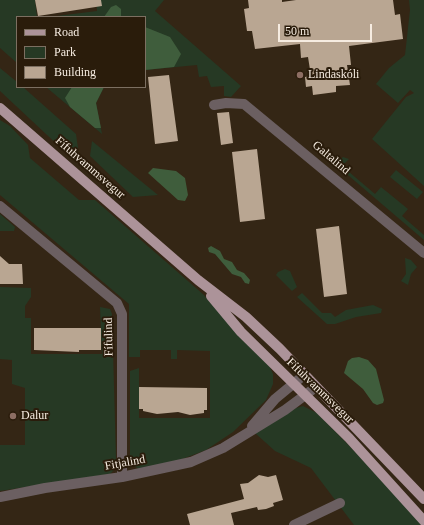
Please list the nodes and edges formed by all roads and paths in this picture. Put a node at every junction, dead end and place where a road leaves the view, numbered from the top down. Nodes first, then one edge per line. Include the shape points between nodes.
1 (214, 105) dead end
2 (0, 108) edge
3 (0, 206) edge
4 (424, 253) edge
5 (198, 280) junction
6 (304, 375) junction
7 (293, 384) junction
8 (316, 387) junction
9 (305, 395) junction
10 (246, 432) junction
11 (122, 477) junction
12 (0, 497) edge
13 (424, 499) edge
14 (340, 503) dead end
15 (408, 503) junction
16 (424, 513) edge
17 (424, 521) edge
18 (294, 525) edge

1 - 4 street, Galtalind via 244,104
2 - 5 main road, Fífuhvammsvegur
3 - 11 street, Fífulind via 117,303 122,314
5 - 6 main road, Fífuhvammsvegur via 246,317
5 - 7 main road, Fífuhvammsvegur via 241,332
6 - 7 street, Fitjalind
6 - 8 main road, Fífuhvammsvegur
7 - 9 main road, Fífuhvammsvegur
7 - 10 street, Fitjalind via 275,399
8 - 9 street, Fitjalind
8 - 13 main road, Fífuhvammsvegur
9 - 10 street, Fitjalind via 285,410
9 - 15 main road, Fífuhvammsvegur via 349,438
10 - 11 street, Fitjalind via 202,458
11 - 12 street, Fitjalind
14 - 18 street
15 - 16 main road
15 - 17 main road, Fífuhvammsvegur

